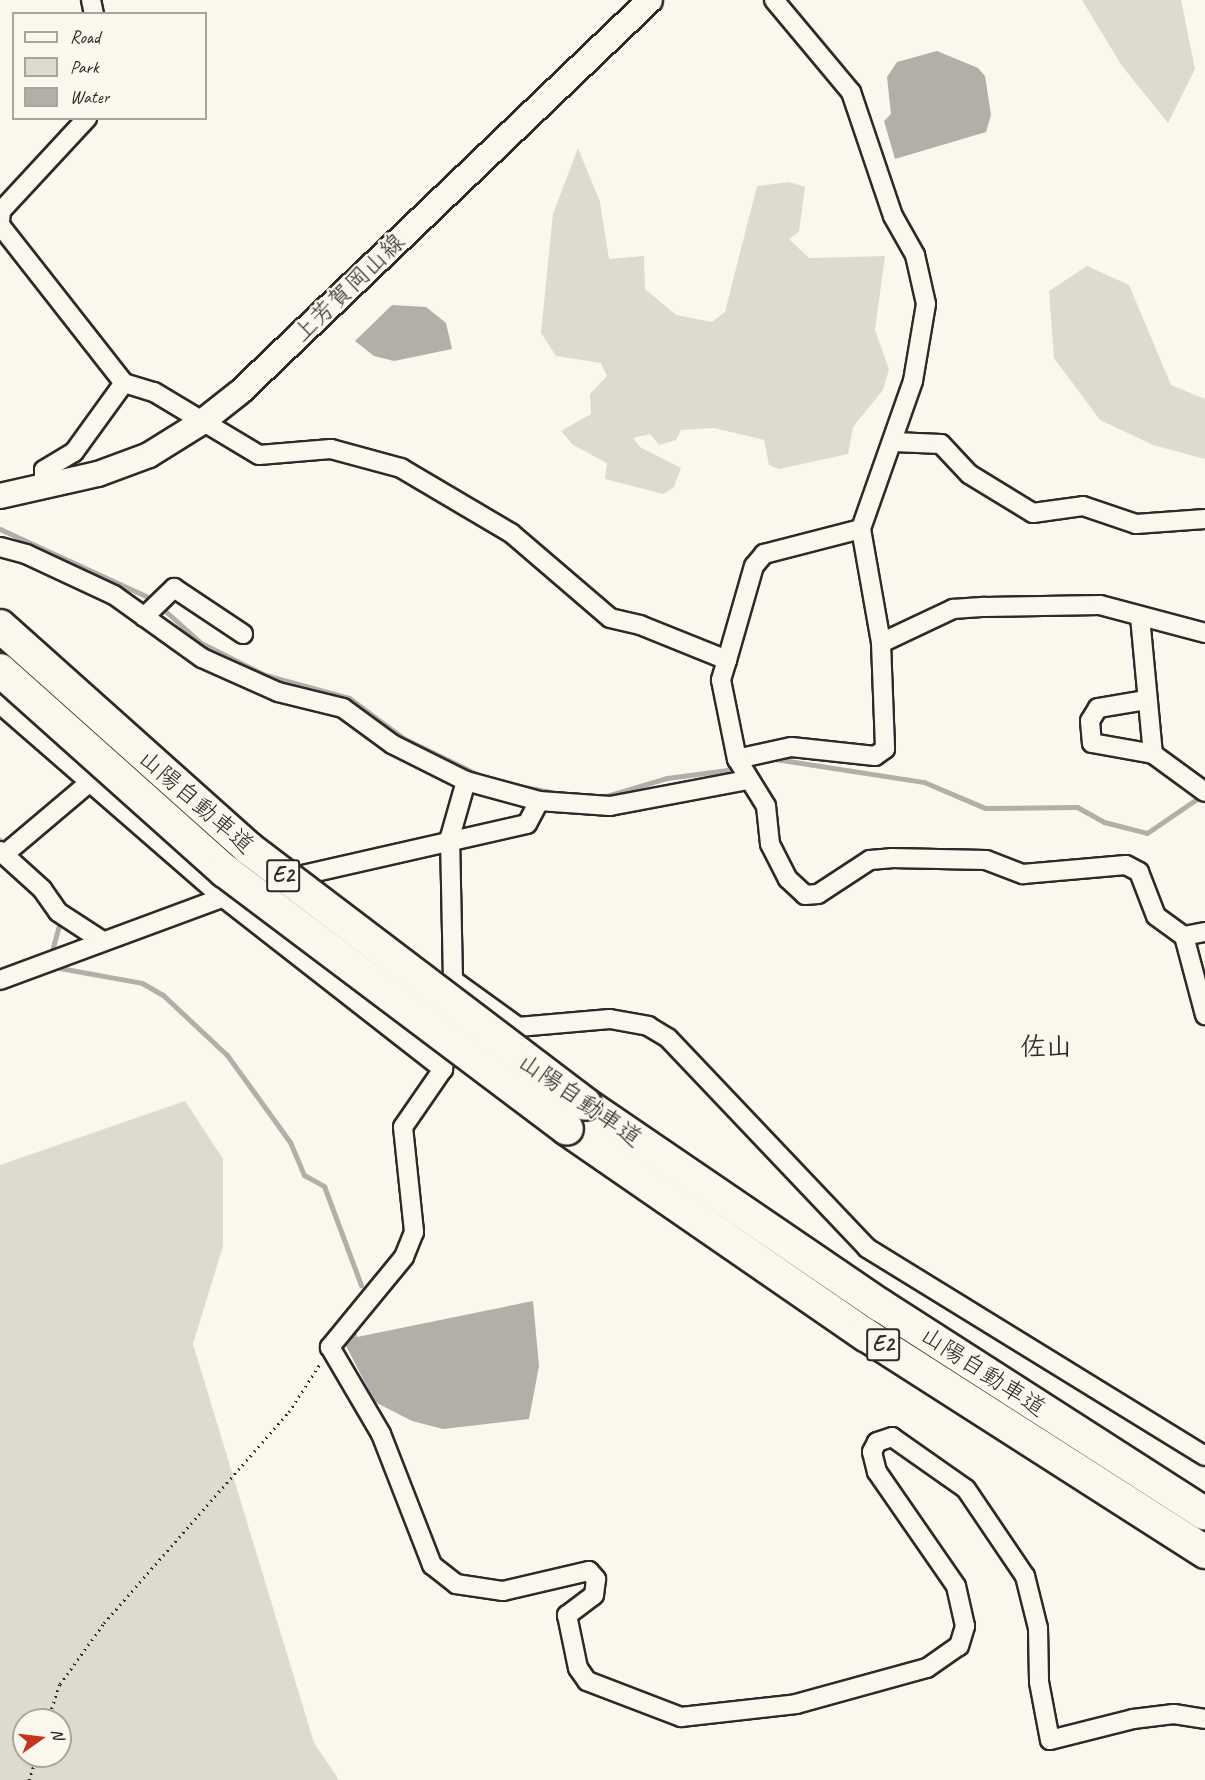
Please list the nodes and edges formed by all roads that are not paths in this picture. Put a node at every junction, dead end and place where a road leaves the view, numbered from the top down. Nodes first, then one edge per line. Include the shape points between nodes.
1 (650, 0) edge
2 (774, 0) edge
3 (85, 120) edge
4 (0, 224) edge
5 (124, 383) junction
6 (202, 422) junction
7 (894, 442) junction
8 (44, 488) junction
9 (0, 496) edge
10 (1205, 519) edge
11 (861, 529) junction
12 (0, 547) edge
13 (144, 617) junction
14 (1140, 617) junction
15 (0, 626) edge
16 (1205, 633) edge
17 (243, 634) dead end
18 (881, 643) junction
19 (727, 660) junction
20 (0, 670) edge
21 (1146, 700) junction
22 (0, 704) edge
23 (1153, 754) junction
24 (737, 759) junction
25 (747, 780) junction
26 (466, 781) junction
27 (90, 782) junction
28 (1205, 792) edge
29 (539, 801) junction
30 (450, 837) junction
31 (7, 850) edge
32 (220, 895) junction
33 (1205, 932) edge
34 (1184, 936) junction
35 (101, 940) junction
36 (0, 980) edge
37 (453, 980) junction
38 (1205, 1015) edge
39 (443, 1069) junction
40 (1205, 1456) edge
41 (1205, 1514) edge
42 (1205, 1552) edge
43 (1205, 1719) edge

1 - 6 main road, 上芳賀岡山線 via 240,392
2 - 7 street via 851,92 893,216 919,264 926,304 913,381
3 - 4 street via 1,210
4 - 5 street
5 - 6 street via 154,392
5 - 8 street via 74,452 44,470
6 - 8 main road, 上芳賀岡山線 via 149,455
6 - 19 street via 259,455 330,449 401,468 511,533 610,618
7 - 10 street via 941,444 969,474 1033,513 1083,506 1136,524
7 - 11 street
8 - 9 main road, 上芳賀岡山線
11 - 18 street
11 - 19 street via 764,555 754,566
12 - 13 street via 26,554 114,596
13 - 17 street via 174,588
13 - 26 street via 202,658 278,692 343,708 393,744
14 - 16 street
14 - 18 street via 1100,605 953,609
14 - 21 street
15 - 41 highway, 山陽自動車道 / E2, bridge via 248,848 585,1104 880,1305
18 - 24 street via 885,749 875,756 791,747
19 - 24 street via 721,680
20 - 42 highway, 山陽自動車道 / E2, bridge via 225,871 567,1129 857,1328
21 - 23 street
21 - 23 street via 1098,708 1090,721 1092,742
22 - 27 street
23 - 28 street
24 - 25 street
25 - 29 street via 609,806
25 - 34 street via 766,806 770,844 788,879 805,895 818,894 870,860 891,858 986,860 1023,874 1126,865 1139,872 1156,916
26 - 29 street
26 - 30 street
27 - 31 street
27 - 32 street
29 - 30 street via 527,824
30 - 32 street
30 - 37 street
31 - 35 street via 62,915
32 - 35 street
32 - 39 street
33 - 34 street
34 - 38 street
35 - 36 street
37 - 39 street
37 - 40 street via 518,1027 610,1019 648,1026 668,1038 867,1248
39 - 43 street via 403,1127 414,1232 404,1257 330,1347 381,1434 432,1565 456,1584 503,1591 589,1571 596,1579 594,1595 567,1615 578,1668 587,1681 681,1717 796,1704 927,1668 959,1646 964,1626 956,1586 877,1472 872,1452 877,1442 892,1437 966,1489 1024,1576 1038,1628 1039,1682 1050,1740 1133,1719 1174,1714

